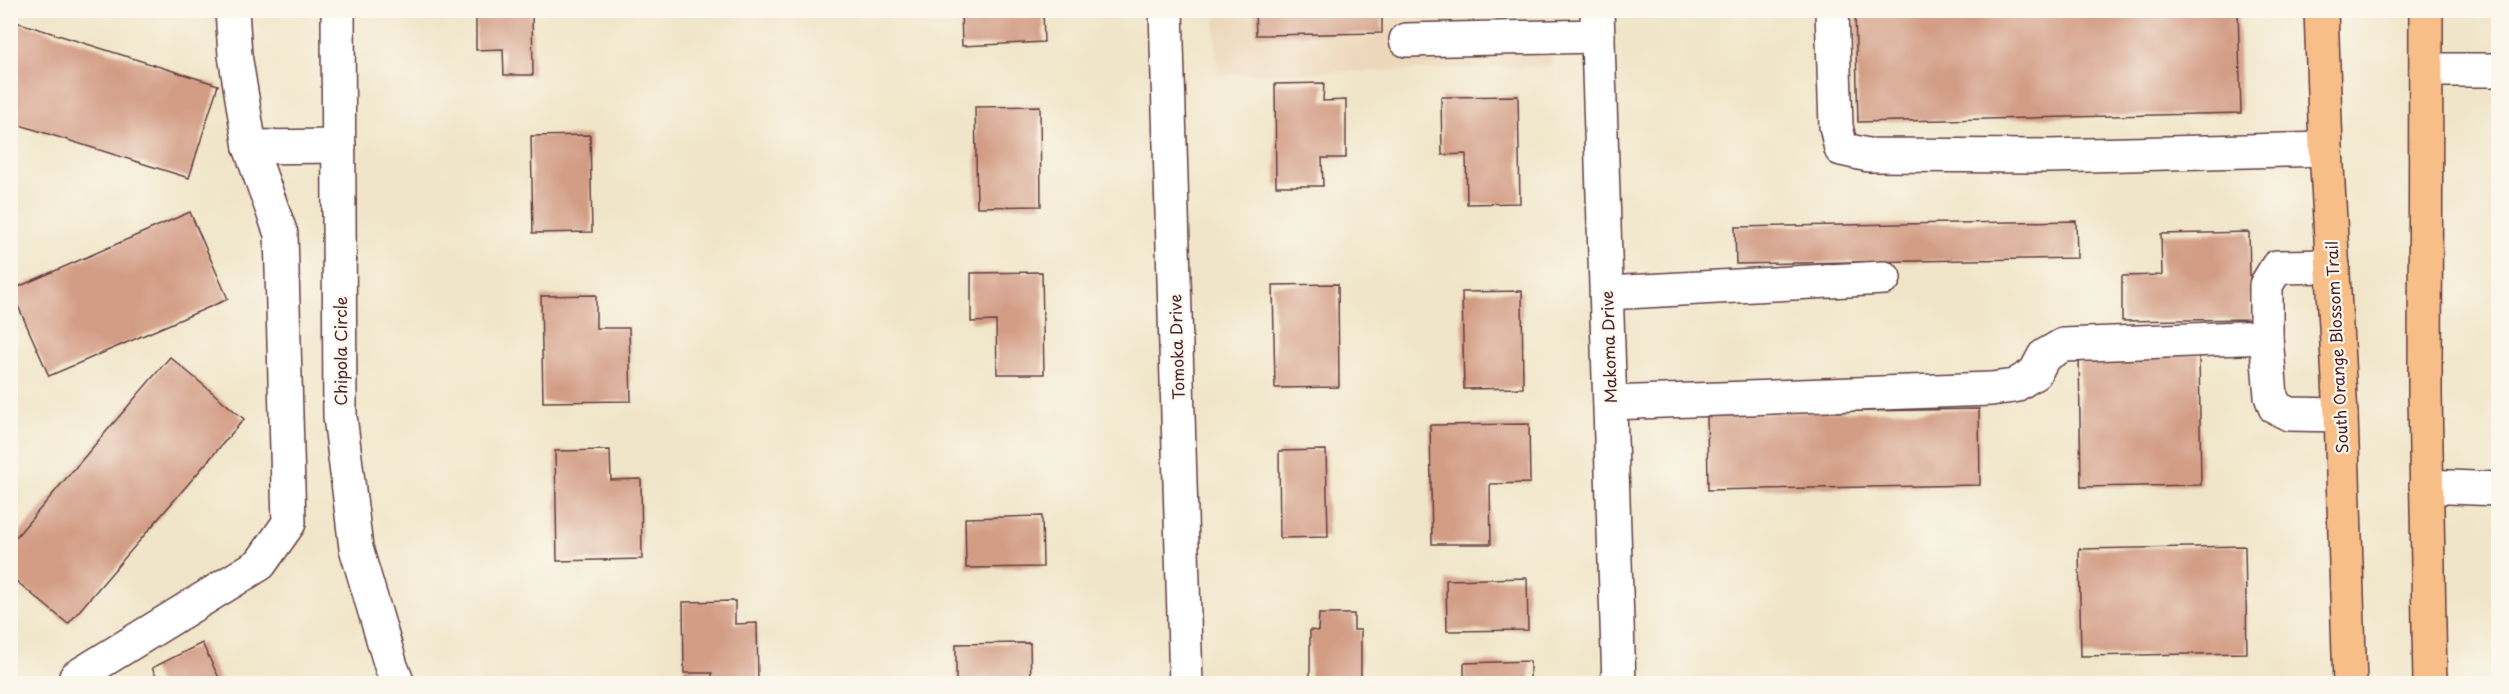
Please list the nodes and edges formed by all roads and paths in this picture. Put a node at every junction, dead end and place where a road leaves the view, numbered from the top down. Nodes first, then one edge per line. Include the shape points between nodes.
1 (232, 10) edge
2 (338, 10) edge
3 (1166, 10) edge
4 (1832, 10) edge
5 (2321, 10) edge
6 (2426, 10) edge
7 (1598, 23) edge
8 (1406, 40) dead end
9 (2426, 70) junction
10 (2499, 70) edge
11 (339, 146) junction
12 (250, 147) junction
13 (2326, 149) junction
14 (2333, 266) junction
15 (1884, 278) dead end
16 (1606, 293) junction
17 (2266, 337) junction
18 (1610, 403) junction
19 (2341, 415) junction
20 (2426, 486) junction
21 (2499, 489) edge
22 (76, 677) dead end
23 (398, 684) edge
24 (1186, 684) edge
25 (1619, 684) edge
26 (2350, 684) edge
27 (2430, 684) edge

1 - 12 street
2 - 11 street, Chipola Circle
3 - 24 street, Tomoka Drive
4 - 13 street via 1836,126 1841,149 1868,155 2049,156
5 - 13 main road, South Orange Blossom Trail
6 - 9 main road
7 - 8 street
7 - 16 street, Makoma Drive
9 - 10 street
9 - 20 main road
11 - 12 street
11 - 23 street, Chipola Circle via 340,416 356,548
12 - 22 street via 281,234 289,524 260,564
13 - 14 main road, South Orange Blossom Trail
14 - 17 street via 2277,267 2266,285
14 - 19 main road, South Orange Blossom Trail
15 - 16 street
16 - 18 street, Makoma Drive
17 - 18 street via 2063,345 2044,356 2035,373 2014,386 1991,389
17 - 19 street via 2275,407 2289,414
18 - 25 street, Makoma Drive
19 - 26 main road, South Orange Blossom Trail
20 - 21 street
20 - 27 main road

